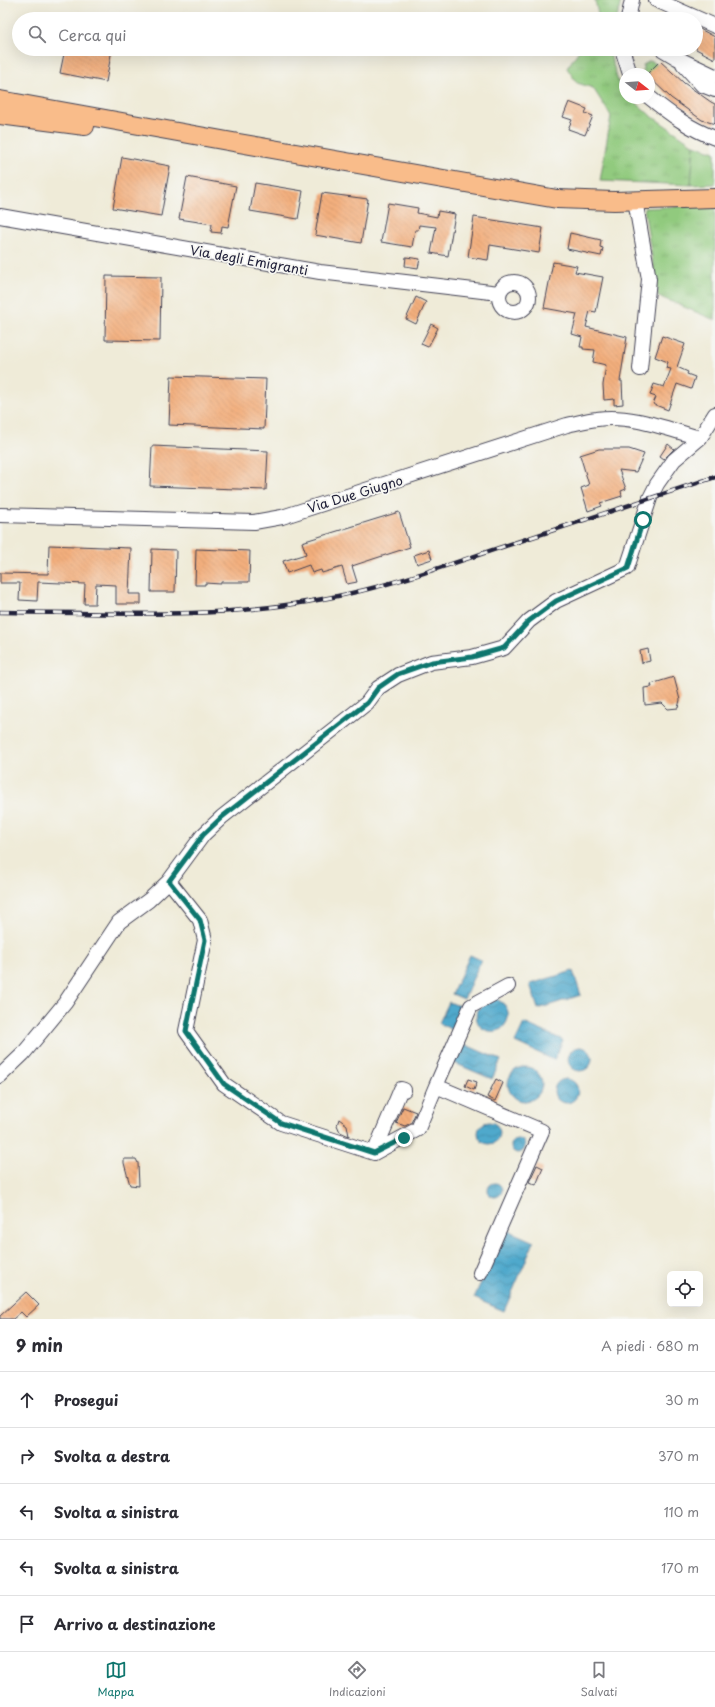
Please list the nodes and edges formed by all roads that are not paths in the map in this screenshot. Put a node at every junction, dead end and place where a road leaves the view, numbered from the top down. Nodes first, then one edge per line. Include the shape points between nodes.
1 (632, 0) edge
2 (656, 0) edge
3 (629, 12) edge
4 (689, 12) edge
5 (703, 17) edge
6 (713, 21) edge
7 (624, 56) edge
8 (674, 56) edge
9 (628, 68) edge
10 (708, 78) edge
11 (715, 90) edge
12 (655, 102) edge
13 (1, 111) edge
14 (715, 138) edge
15 (233, 142) junction
16 (715, 198) edge
17 (635, 200) junction
18 (0, 216) edge
19 (499, 293) dead end
20 (640, 369) dead end
21 (715, 414) edge
22 (700, 438) junction
23 (0, 514) edge
24 (169, 881) junction
25 (508, 986) dead end
26 (0, 1076) edge
27 (436, 1086) junction
28 (404, 1090) dead end
29 (374, 1153) junction
30 (480, 1273) dead end

1 - 3 street
2 - 4 street
5 - 6 street
7 - 9 street
8 - 10 street
10 - 11 street
12 - 14 street via 676,119
13 - 15 main road
13 - 15 main road via 60,110
15 - 17 main road via 556,199
16 - 17 main road
17 - 20 street via 649,279
18 - 19 street, Via degli Emigranti via 320,272
21 - 22 street
22 - 23 street, Via Due Giugno via 648,424 598,418 567,425 282,517 254,522
22 - 24 street via 674,460 657,484 650,498 628,568 556,601 529,621 504,648 472,657 432,662 398,674 378,688 367,703 222,817 203,835
24 - 26 street via 120,922 66,1003 23,1054
24 - 29 street via 200,920 205,940 186,1031 224,1084 281,1123
25 - 27 street via 471,1006
27 - 29 street via 418,1129
27 - 30 street via 542,1131
28 - 29 street via 401,1089

